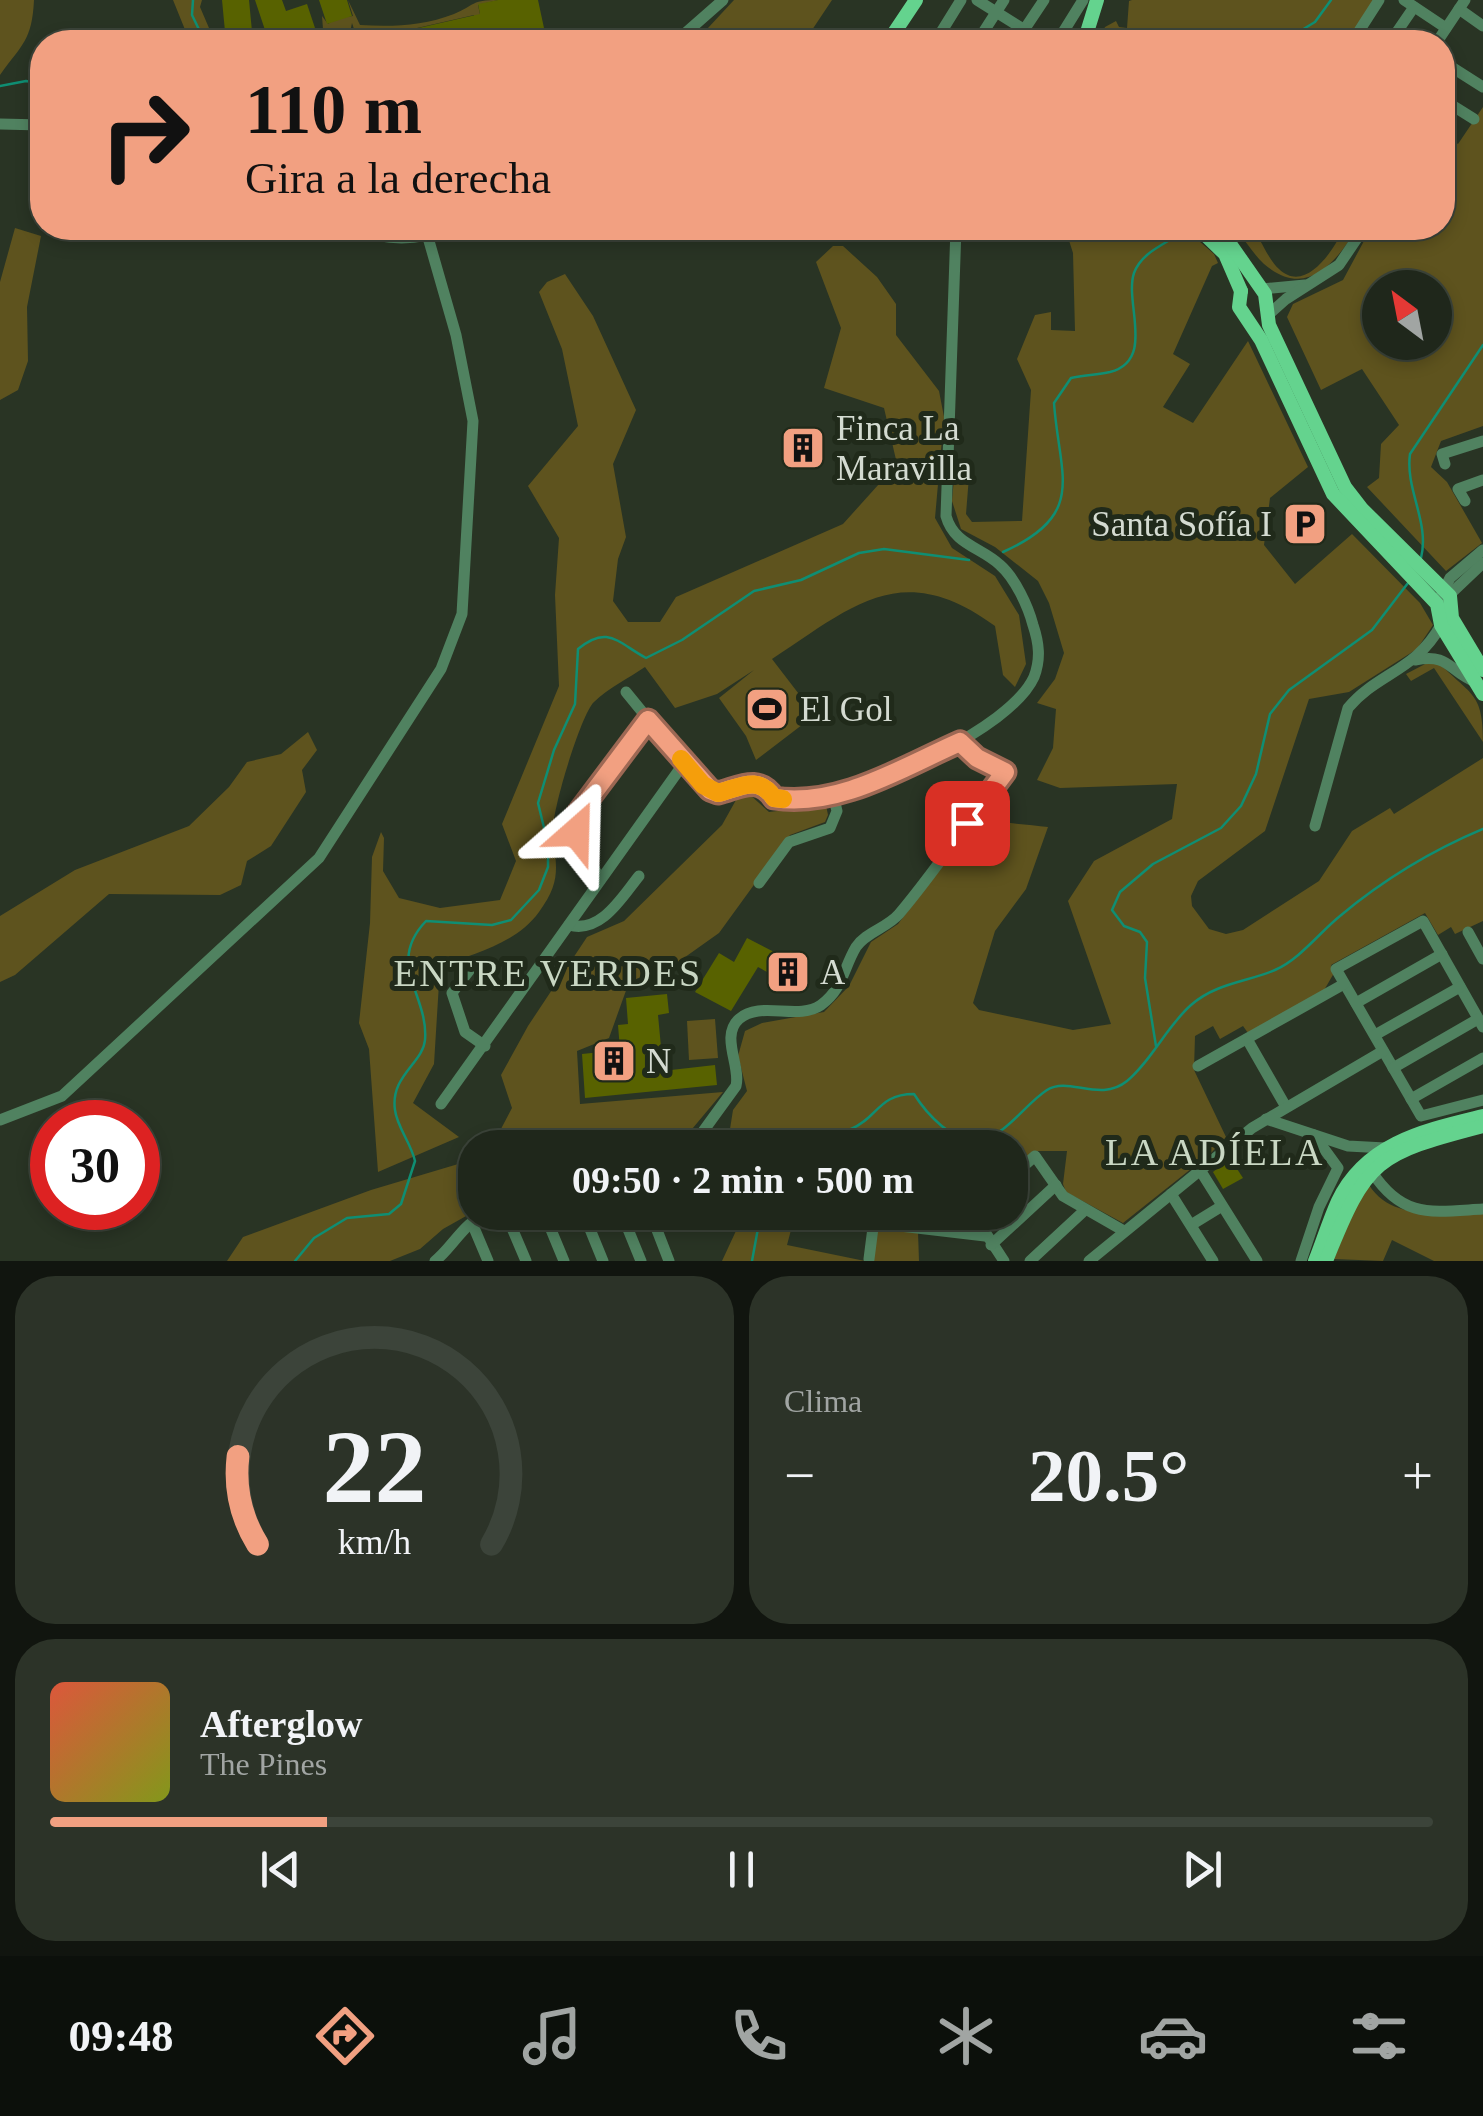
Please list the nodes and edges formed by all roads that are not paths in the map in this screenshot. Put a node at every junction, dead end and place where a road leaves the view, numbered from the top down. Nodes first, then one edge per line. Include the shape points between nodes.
1 (723, 0) edge
2 (916, 0) edge
3 (961, 0) edge
4 (978, 0) edge
5 (1004, 0) edge
6 (1044, 0) edge
7 (1084, 0) edge
8 (1097, 0) edge
9 (1379, 0) edge
10 (1409, 3) edge
11 (1462, 3) edge
12 (996, 12) junction
13 (1483, 26) edge
14 (1446, 28) joint
15 (687, 30) edge
16 (897, 30) edge
17 (943, 30) edge
18 (984, 30) edge
19 (1024, 30) joint
20 (1065, 30) edge
21 (1088, 30) edge
22 (1360, 30) edge
23 (1396, 30) edge
24 (1455, 69) edge
25 (1483, 87) edge
26 (1455, 107) edge
27 (1474, 119) dead end
28 (0, 124) edge
29 (30, 125) edge
30 (429, 240) edge
31 (956, 240) edge
32 (1215, 240) edge
33 (1218, 240) edge
34 (1357, 240) edge
35 (1245, 267) junction
36 (1261, 289) junction
37 (1242, 291) junction
38 (1286, 293) junction
39 (1267, 311) junction
40 (1243, 312) junction
41 (1267, 336) junction
42 (1483, 441) edge
43 (1445, 464) dead end
44 (1483, 480) edge
45 (1465, 501) dead end
46 (1483, 550) edge
47 (1483, 563) edge
48 (1438, 593) junction
49 (1441, 625) junction
50 (1415, 660) junction
51 (1481, 682) edge
52 (626, 692) dead end
53 (648, 720) junction
54 (960, 742) junction
55 (684, 763) junction
56 (833, 794) junction
57 (1316, 826) dead end
58 (639, 876) dead end
59 (600, 880) junction
60 (759, 883) dead end
61 (570, 925) junction
62 (1468, 932) dead end
63 (1442, 954) junction
64 (1483, 959) edge
65 (469, 971) dead end
66 (1344, 984) junction
67 (1460, 987) junction
68 (1356, 1003) junction
69 (1479, 1014) edge
70 (1375, 1036) junction
71 (1247, 1039) junction
72 (486, 1046) junction
73 (1383, 1051) junction
74 (1483, 1058) edge
75 (1198, 1066) dead end
76 (1393, 1068) junction
77 (1411, 1099) junction
78 (1483, 1100) edge
79 (441, 1104) dead end
80 (1286, 1107) junction
81 (1483, 1116) edge
82 (1266, 1119) junction
83 (0, 1120) edge
84 (1483, 1126) edge
85 (705, 1130) edge
86 (1314, 1135) junction
87 (1385, 1148) junction
88 (1028, 1162) edge
89 (1200, 1170) junction
90 (1372, 1172) junction
91 (1056, 1186) junction
92 (1171, 1194) junction
93 (1222, 1206) junction
94 (1483, 1209) edge
95 (1084, 1210) junction
96 (1190, 1225) junction
97 (467, 1230) edge
98 (475, 1230) edge
99 (513, 1230) edge
100 (551, 1230) edge
101 (590, 1230) edge
102 (628, 1230) edge
103 (657, 1230) edge
104 (873, 1230) edge
105 (936, 1230) edge
106 (982, 1230) edge
107 (1124, 1230) junction
108 (988, 1240) junction
109 (448, 1257) edge
110 (869, 1259) edge
111 (434, 1261) edge
112 (488, 1261) edge
113 (526, 1261) edge
114 (564, 1261) edge
115 (603, 1261) edge
116 (641, 1261) edge
117 (669, 1261) edge
118 (1004, 1261) edge
119 (1030, 1261) edge
120 (1089, 1261) edge
121 (1213, 1261) edge
122 (1257, 1261) edge
123 (1301, 1261) edge
124 (1315, 1261) edge
125 (1326, 1261) edge

1 - 15 street
2 - 16 main road
3 - 17 street
4 - 12 street
5 - 12 street
6 - 19 street
7 - 20 street
8 - 21 main road
9 - 22 street
10 - 14 street
10 - 23 street
11 - 13 street
11 - 14 street
12 - 18 street
12 - 19 street
24 - 25 street
26 - 27 street
28 - 29 street
30 - 83 street via 473,421 462,614 441,669 319,858 62,1096
31 - 54 street via 946,516 956,535 1005,571 1027,608 1039,648 1027,689
32 - 37 main road
33 - 35 main road
34 - 38 street via 1318,280
35 - 36 main road
35 - 38 street
36 - 37 main road
36 - 38 street
36 - 39 main road
37 - 40 main road
38 - 39 street
39 - 40 main road
39 - 41 main road
40 - 41 main road
41 - 48 main road via 1345,487 1374,529
42 - 43 street via 1442,454
44 - 45 street via 1458,489
46 - 48 street
47 - 48 street
48 - 49 main road
48 - 51 main road
49 - 50 street
49 - 51 main road
50 - 51 street via 1450,662 1460,676
50 - 57 street via 1348,708
52 - 53 street
53 - 55 street
53 - 59 street via 576,816 576,832
54 - 56 street
54 - 85 street via 1005,772 894,920 856,947 840,988 815,1009 751,1013 738,1020 731,1038 736,1086
55 - 56 street via 718,793 756,784 774,798
55 - 59 street
56 - 60 street via 837,811 830,828 790,842
58 - 61 street via 597,922
59 - 61 street
61 - 72 street
62 - 64 street
63 - 66 street via 1423,921 1336,969
63 - 67 street
63 - 68 street
65 - 72 street via 452,992 465,1032
66 - 68 street
66 - 71 street
67 - 69 street
67 - 70 street
68 - 70 street
69 - 76 street
70 - 73 street
71 - 75 street
71 - 80 street
72 - 79 street
73 - 76 street
73 - 80 street
74 - 77 street
76 - 77 street
77 - 78 street via 1420,1116
80 - 82 street
81 - 87 main road
82 - 86 street
82 - 89 street
84 - 90 main road via 1406,1147
86 - 87 street
86 - 123 street via 1338,1168
87 - 124 main road via 1345,1189
88 - 91 street via 1035,1156
89 - 92 street
89 - 93 street
90 - 94 street via 1402,1206
90 - 125 main road via 1347,1206
91 - 95 street
91 - 108 street
92 - 96 street
92 - 107 street
93 - 96 street
93 - 122 street
95 - 107 street
95 - 119 street
96 - 121 street
97 - 109 street
98 - 112 street
99 - 113 street
100 - 114 street
101 - 115 street
102 - 116 street
103 - 117 street
104 - 110 street
105 - 108 street
106 - 108 street
107 - 120 street
108 - 118 street
109 - 111 street

